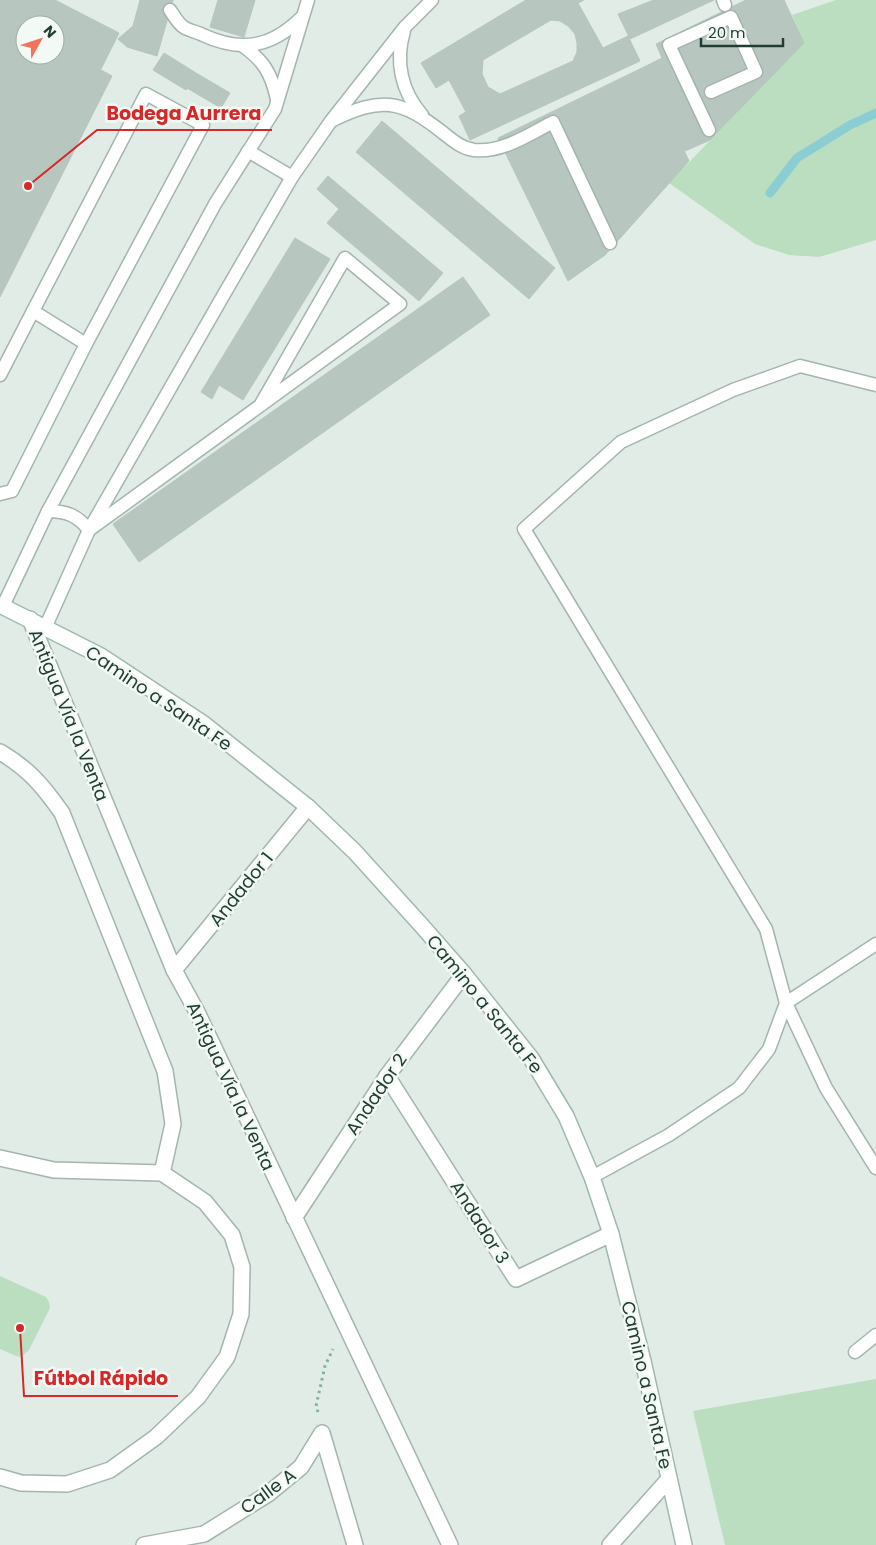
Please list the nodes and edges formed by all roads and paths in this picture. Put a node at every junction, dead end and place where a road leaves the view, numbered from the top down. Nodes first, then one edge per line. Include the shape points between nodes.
1 (308, 0) edge
2 (432, 0) edge
3 (170, 10) dead end
4 (304, 15) junction
5 (405, 27) junction
6 (243, 46) junction
7 (711, 92) dead end
8 (277, 100) junction
9 (427, 120) junction
10 (331, 121) junction
11 (709, 130) dead end
12 (248, 151) junction
13 (292, 177) junction
14 (610, 243) dead end
15 (32, 310) junction
16 (86, 344) junction
17 (0, 375) edge
18 (876, 384) edge
19 (261, 404) junction
20 (0, 494) edge
21 (48, 511) junction
22 (89, 530) junction
23 (2, 606) edge
24 (30, 619) junction
25 (45, 628) junction
26 (0, 752) edge
27 (308, 807) junction
28 (876, 944) edge
29 (174, 970) junction
30 (464, 974) junction
31 (786, 1003) junction
32 (387, 1076) junction
33 (0, 1158) edge
34 (876, 1168) edge
35 (162, 1173) junction
36 (592, 1176) junction
37 (294, 1218) junction
38 (611, 1234) junction
39 (344, 1324) junction
40 (876, 1335) edge
41 (854, 1352) dead end
42 (322, 1432) junction
43 (0, 1476) edge
44 (668, 1480) junction
45 (144, 1545) edge
46 (355, 1545) edge
47 (450, 1545) edge
48 (610, 1545) edge
49 (684, 1545) edge

1 - 4 lane
2 - 5 lane
3 - 6 lane via 184,27 213,40
4 - 6 lane via 278,36
4 - 8 lane
5 - 9 lane via 400,43 401,74 415,107
5 - 10 lane
6 - 8 lane via 267,68
7 - 11 lane via 756,72 731,17 670,45
8 - 12 lane via 275,109
9 - 10 lane via 412,111 380,104 365,106
9 - 14 lane via 460,147 475,150 500,147 553,122
10 - 13 lane
12 - 13 lane
12 - 21 lane via 215,204
13 - 22 lane
15 - 16 lane
15 - 16 lane via 146,94 203,125
15 - 17 lane
16 - 20 lane via 12,491
18 - 31 lane via 800,366 733,390 621,442 524,529 766,929
19 - 19 lane via 354,338 400,304 345,258
19 - 22 lane
21 - 22 lane via 71,514
21 - 23 lane
22 - 25 lane
23 - 24 street, Camino a Santa Fe
24 - 25 street, Camino a Santa Fe
24 - 29 street, Antigua Vía la Venta
25 - 27 street, Camino a Santa Fe via 101,656 204,724
26 - 35 street via 18,762 41,784 62,813 165,1071 172,1124
27 - 29 street, Andador 1
27 - 30 street, Camino a Santa Fe via 355,852
28 - 31 lane
29 - 37 street, Antigua Vía la Venta
30 - 32 street, Andador 2
30 - 36 street, Camino a Santa Fe via 531,1058 566,1116
31 - 34 lane via 826,1088
31 - 36 lane via 769,1049 739,1088 669,1135
32 - 37 street, Andador 2
32 - 38 street, Andador 3 via 516,1279
33 - 35 street via 54,1170
35 - 43 street via 205,1202 232,1235 242,1267 241,1314 226,1357 198,1397 156,1437 110,1470 67,1484 21,1483
36 - 38 street, Camino a Santa Fe
37 - 39 street, Antigua Vía la Venta
38 - 44 street, Camino a Santa Fe via 643,1361
39 - 42 path via 325,1366 316,1406
39 - 47 street, Antigua Vía la Venta
40 - 41 lane
42 - 45 street, Calle A via 301,1467 260,1499 204,1534
42 - 46 street
44 - 48 street
44 - 49 street, Camino a Santa Fe

